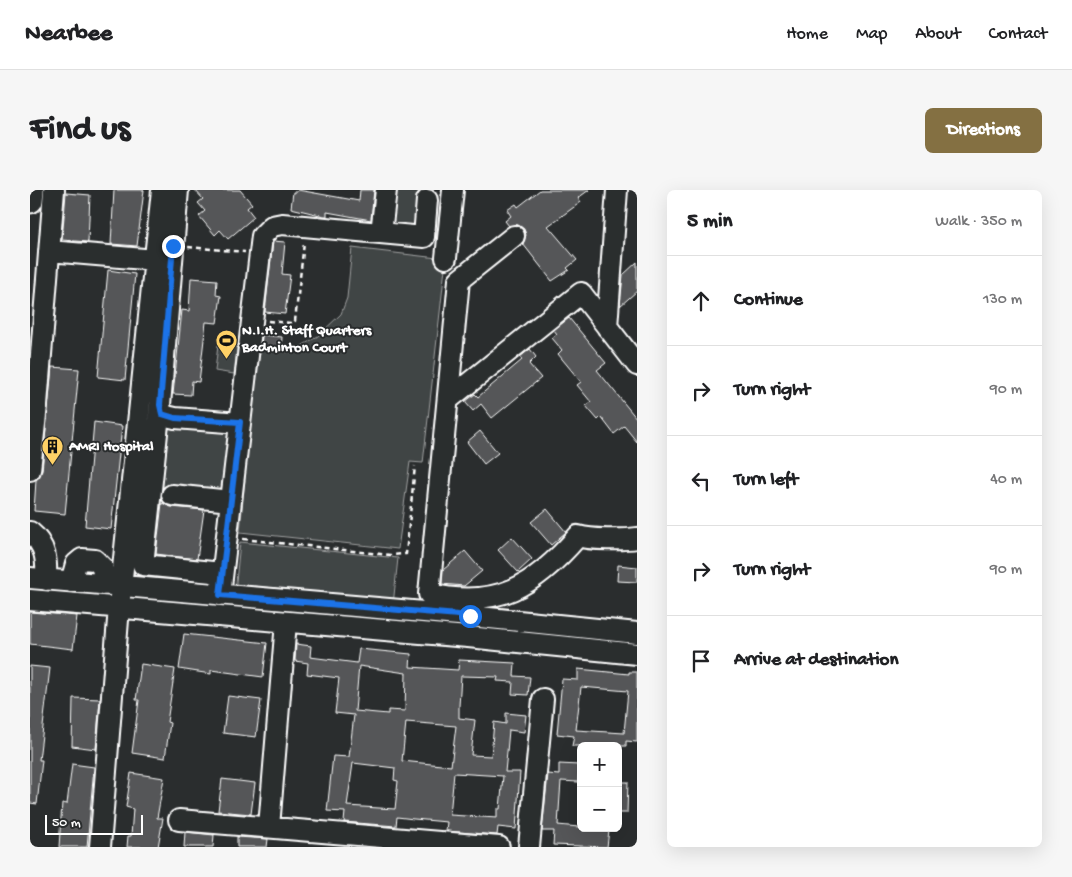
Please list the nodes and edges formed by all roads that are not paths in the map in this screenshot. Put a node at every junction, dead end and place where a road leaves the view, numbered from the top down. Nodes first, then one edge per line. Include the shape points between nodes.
1 (31, 190) edge
2 (54, 190) edge
3 (162, 190) edge
4 (178, 190) edge
5 (386, 190) edge
6 (453, 190) edge
7 (617, 190) edge
8 (30, 200) edge
9 (427, 200) dead end
10 (381, 232) junction
11 (514, 236) dead end
12 (49, 251) junction
13 (446, 258) dead end
14 (156, 260) junction
15 (37, 327) edge
16 (607, 327) junction
17 (637, 365) edge
18 (449, 399) junction
19 (160, 405) junction
20 (240, 422) junction
21 (30, 470) edge
22 (172, 495) dead end
23 (231, 501) junction
24 (30, 532) edge
25 (637, 538) edge
26 (222, 573) junction
27 (38, 579) edge
28 (111, 586) junction
29 (220, 595) junction
30 (30, 600) edge
31 (119, 607) junction
32 (390, 609) junction
33 (286, 622) junction
34 (388, 631) junction
35 (637, 632) edge
36 (637, 654) edge
37 (543, 699) dead end
38 (179, 820) dead end
39 (269, 827) junction
40 (486, 846) edge
41 (100, 847) edge
42 (529, 847) edge

1 - 8 main road
2 - 12 street
3 - 14 street
4 - 19 street
5 - 10 street
6 - 13 street
7 - 16 street
9 - 10 street via 424,237
10 - 20 street via 272,226 262,236
11 - 18 street via 459,280
12 - 14 street
12 - 15 street
14 - 28 street
15 - 21 street
16 - 17 street
16 - 18 street via 581,293
18 - 25 street via 430,594 453,599 502,595 556,562 578,536 589,540
19 - 20 street via 162,414 175,418
19 - 26 street via 143,564
20 - 23 street
22 - 23 street
23 - 26 street
24 - 27 street via 39,539 47,559
26 - 29 street
27 - 28 street
28 - 29 street
28 - 31 street
29 - 32 street
30 - 31 street
31 - 33 street
31 - 41 street
32 - 34 street
32 - 35 street
33 - 34 street
33 - 39 street
34 - 36 street
37 - 42 street
38 - 39 street
39 - 40 street

